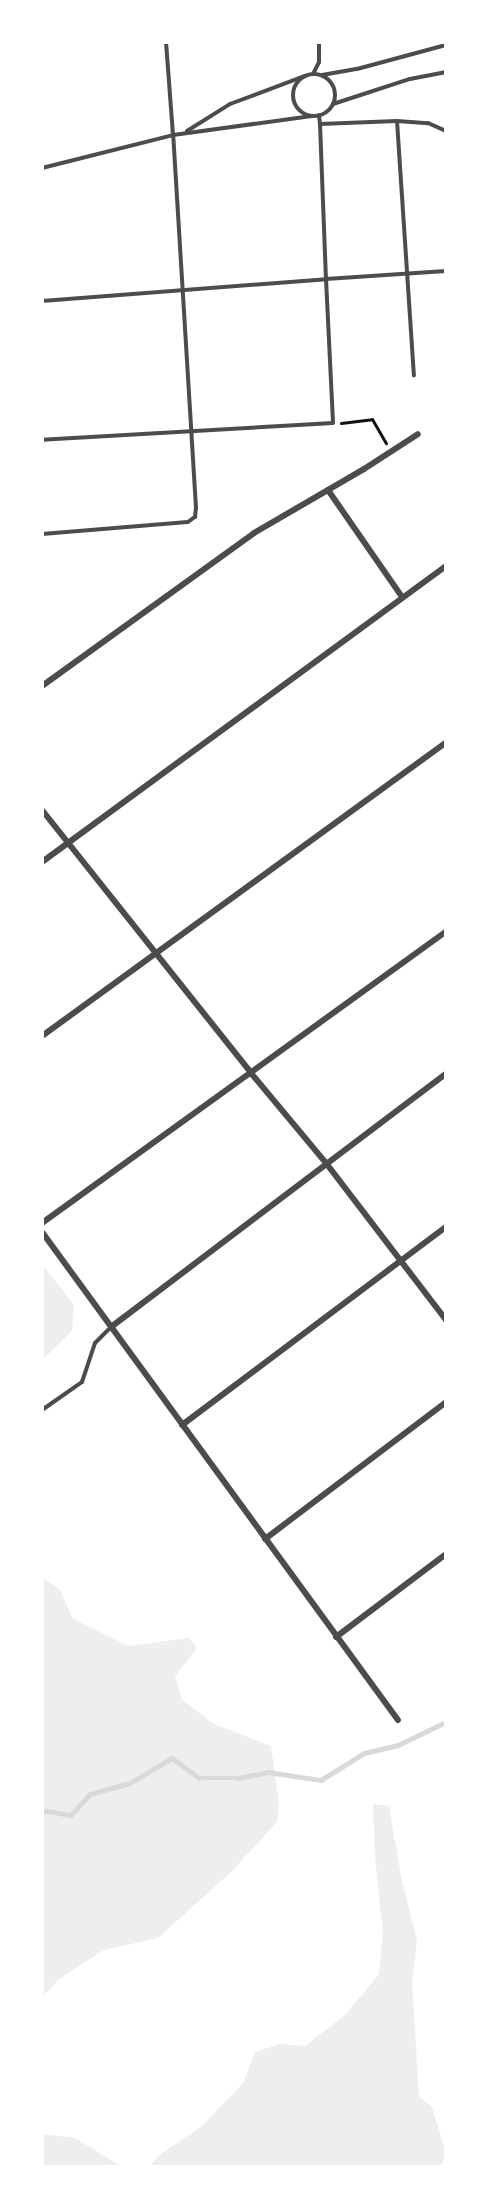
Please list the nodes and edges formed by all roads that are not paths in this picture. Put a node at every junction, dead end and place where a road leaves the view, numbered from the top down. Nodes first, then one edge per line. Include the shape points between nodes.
1 (166, 42) edge
2 (319, 42) edge
3 (446, 45) edge
4 (446, 72) edge
5 (313, 74) junction
6 (321, 75) junction
7 (305, 76) junction
8 (333, 104) junction
9 (319, 115) junction
10 (312, 116) junction
11 (397, 121) junction
12 (320, 124) junction
13 (446, 131) edge
14 (186, 132) junction
15 (173, 135) junction
16 (42, 168) edge
17 (446, 271) edge
18 (407, 273) junction
19 (326, 279) junction
20 (183, 289) junction
21 (42, 301) edge
22 (414, 375) dead end
23 (190, 433) junction
24 (418, 434) dead end
25 (42, 440) edge
26 (328, 490) junction
27 (42, 534) edge
28 (445, 569) edge
29 (402, 597) junction
30 (42, 686) edge
31 (446, 742) edge
32 (42, 810) edge
33 (68, 842) junction
34 (42, 862) edge
35 (446, 932) edge
36 (156, 953) junction
37 (42, 1036) edge
38 (251, 1073) junction
39 (446, 1074) edge
40 (326, 1163) junction
41 (42, 1223) edge
42 (446, 1227) edge
43 (42, 1232) edge
44 (399, 1261) junction
45 (446, 1320) edge
46 (111, 1328) junction
47 (446, 1402) edge
48 (42, 1410) edge
49 (182, 1425) junction
50 (265, 1539) junction
51 (446, 1554) edge
52 (336, 1637) junction
53 (398, 1720) dead end

1 - 15 lane
2 - 5 lane via 319,62
3 - 6 lane
4 - 8 lane
5 - 6 lane
5 - 7 lane
6 - 8 lane via 333,85
7 - 10 lane via 296,85 294,98 300,110
7 - 14 lane via 230,104
8 - 9 lane
9 - 10 lane
9 - 12 lane
10 - 14 lane
11 - 12 lane
11 - 13 lane via 428,123
11 - 18 lane
12 - 19 lane
14 - 15 lane
15 - 16 lane
15 - 20 lane
17 - 18 lane
18 - 19 lane
18 - 22 lane
19 - 20 lane
19 - 23 lane via 333,423
20 - 21 lane
20 - 23 lane
23 - 25 lane
23 - 27 lane via 196,513 192,520
24 - 26 street
26 - 29 street
26 - 30 street via 254,533
28 - 29 street
29 - 33 street
31 - 36 street
32 - 33 street
33 - 34 street
33 - 36 street
35 - 38 street
36 - 37 street
36 - 38 street
38 - 40 street
38 - 41 street
39 - 40 street
40 - 44 street
40 - 46 street
42 - 44 street
43 - 46 street
44 - 45 street
44 - 49 street
46 - 48 lane via 95,1343 82,1382
46 - 49 street
47 - 50 street
49 - 50 street
50 - 52 street
51 - 52 street
52 - 53 street

